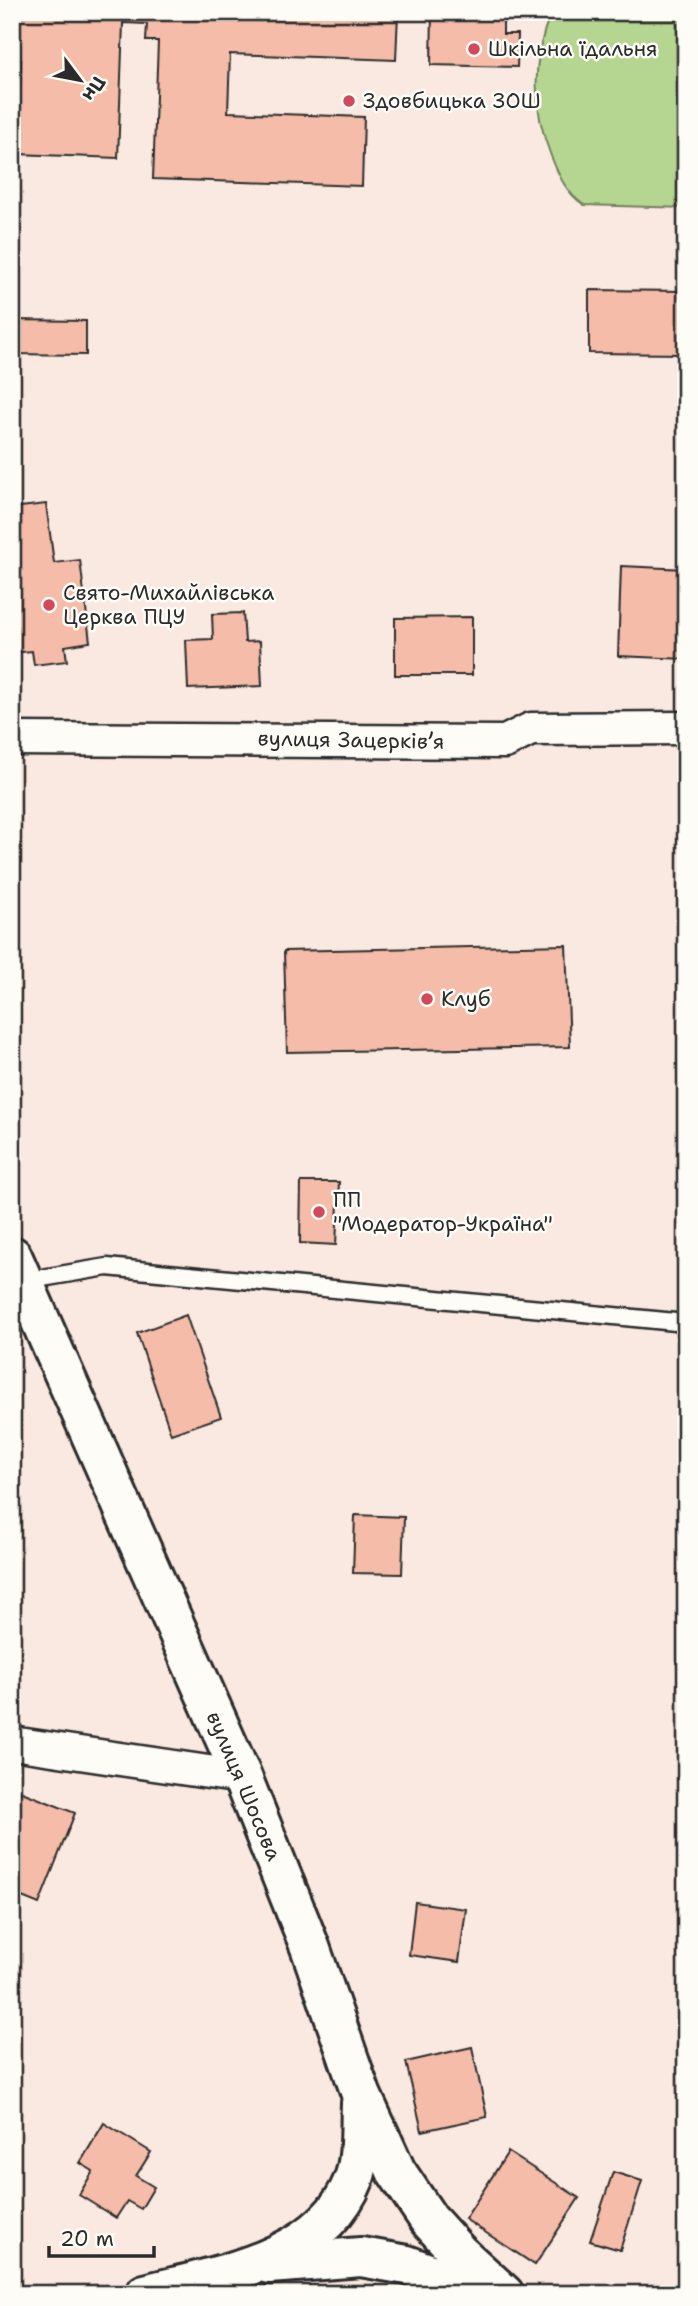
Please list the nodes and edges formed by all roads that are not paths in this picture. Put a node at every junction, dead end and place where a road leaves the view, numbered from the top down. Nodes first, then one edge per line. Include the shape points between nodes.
1 (686, 728) edge
2 (12, 738) edge
3 (17, 1269) edge
4 (686, 1323) edge
5 (12, 1743) edge
6 (242, 1777) junction
7 (361, 2094) junction
8 (252, 2280) edge
9 (145, 2294) edge
10 (484, 2294) edge
11 (504, 2294) edge

1 - 2 street, вулиця Зацерківʼя via 531,729 505,742
3 - 4 lane via 107,1267
3 - 6 main road, вулиця Шосова
5 - 6 street
6 - 7 main road, вулиця Шосова via 310,1947
7 - 8 main road via 355,2177 344,2200 329,2220
7 - 11 main road, вулиця Шосова via 396,2171 429,2220
8 - 9 main road via 200,2280
8 - 10 main road via 361,2257 407,2265

